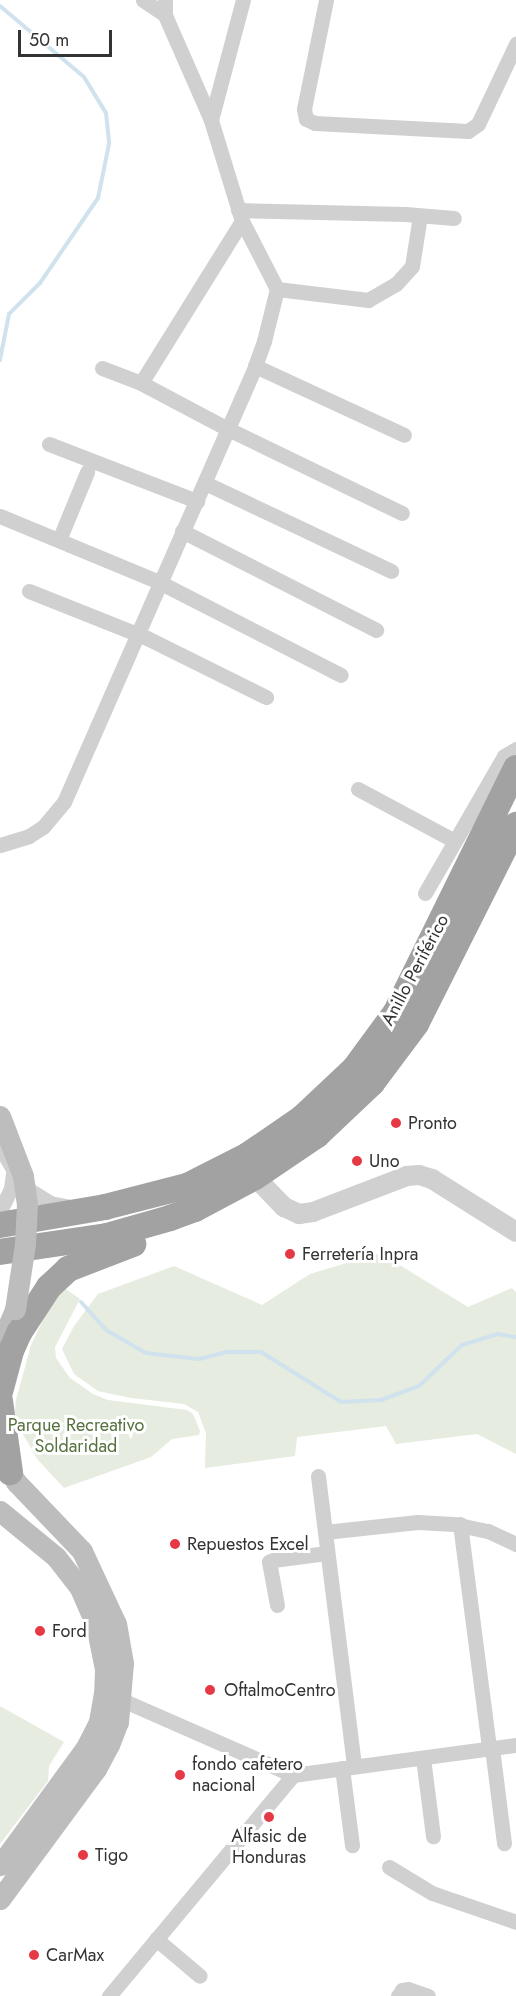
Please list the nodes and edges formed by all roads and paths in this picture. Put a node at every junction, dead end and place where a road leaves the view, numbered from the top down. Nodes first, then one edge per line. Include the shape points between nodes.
1 (143, 0) edge
2 (243, 0) edge
3 (326, 0) edge
4 (165, 8) edge
5 (516, 44) edge
6 (211, 120) junction
7 (240, 216) junction
8 (420, 216) junction
9 (454, 218) dead end
10 (277, 290) junction
11 (255, 366) junction
12 (102, 369) dead end
13 (141, 383) junction
14 (228, 429) junction
15 (404, 435) dead end
16 (49, 444) dead end
17 (87, 472) dead end
18 (205, 483) junction
19 (197, 501) junction
20 (402, 513) dead end
21 (0, 516) edge
22 (182, 531) junction
23 (59, 540) junction
24 (391, 571) dead end
25 (159, 582) junction
26 (29, 591) dead end
27 (376, 630) dead end
28 (138, 634) junction
29 (341, 675) dead end
30 (266, 696) dead end
31 (516, 750) edge
32 (516, 768) edge
33 (358, 789) dead end
34 (516, 825) edge
35 (516, 836) edge
36 (453, 840) junction
37 (0, 845) edge
38 (499, 859) junction
39 (425, 893) dead end
40 (0, 1116) edge
41 (0, 1147) edge
42 (13, 1173) junction
43 (246, 1182) junction
44 (85, 1210) junction
45 (0, 1211) edge
46 (0, 1225) edge
47 (516, 1232) edge
48 (0, 1252) edge
49 (0, 1345) edge
50 (0, 1392) edge
51 (0, 1401) edge
52 (9, 1469) edge
53 (318, 1476) dead end
54 (0, 1502) edge
55 (0, 1511) edge
56 (460, 1524) junction
57 (325, 1532) junction
58 (516, 1544) edge
59 (327, 1553) junction
60 (277, 1605) dead end
61 (113, 1696) junction
62 (516, 1745) edge
63 (491, 1748) junction
64 (423, 1758) junction
65 (348, 1767) junction
66 (293, 1775) junction
67 (433, 1836) dead end
68 (504, 1843) dead end
69 (352, 1845) dead end
70 (0, 1865) edge
71 (389, 1867) dead end
72 (0, 1899) edge
73 (516, 1922) edge
74 (156, 1939) junction
75 (200, 1976) dead end
76 (109, 1996) edge
77 (398, 1996) edge
78 (428, 1996) edge

1 - 4 street
2 - 6 street
3 - 5 street via 304,109 306,119 315,123 468,131 478,124
4 - 6 street
6 - 7 street
7 - 8 street
7 - 10 street
7 - 13 street
8 - 9 street
8 - 10 street via 412,266 396,284 368,300
10 - 11 street
11 - 14 street
11 - 15 street
12 - 13 street
13 - 14 street
14 - 18 street
14 - 20 street
16 - 19 street
17 - 23 street
18 - 19 street
18 - 24 street
19 - 22 street
21 - 23 street
22 - 25 street
22 - 27 street
23 - 25 street
25 - 28 street
25 - 29 street
26 - 28 street
28 - 30 street
28 - 37 street via 64,802 43,827
31 - 36 street via 504,756
32 - 44 highway, Anillo Periférico via 396,1012 355,1068 302,1118 248,1155 187,1186
33 - 36 street
34 - 38 highway, Anillo Periférico
35 - 38 street
36 - 39 street
38 - 43 highway, Anillo Periférico via 416,1024 372,1083 316,1135
40 - 49 main road, bridge via 23,1176 27,1203 15,1309
41 - 42 street
42 - 44 street via 42,1200
42 - 45 street
43 - 47 street via 299,1214 419,1175 432,1179
43 - 48 highway, Anillo Periférico via 195,1209 149,1226
43 - 50 highway via 214,1212 68,1269 49,1287 19,1333
44 - 46 highway, Anillo Periférico
51 - 52 highway
52 - 54 main road
52 - 61 main road via 82,1551 117,1624 123,1663
53 - 57 street
55 - 61 main road via 56,1557 80,1588 96,1625
56 - 57 street via 417,1522
56 - 58 street
56 - 63 street
57 - 59 street
59 - 60 street via 269,1562
59 - 65 street
61 - 66 street
61 - 70 main road via 85,1749
61 - 72 main road via 118,1722 96,1769
62 - 63 street
63 - 64 street
63 - 68 street
64 - 65 street
64 - 67 street
65 - 66 street
65 - 69 street
66 - 74 street
71 - 73 street via 432,1893
74 - 75 street
74 - 76 street
77 - 78 street via 408,1989

